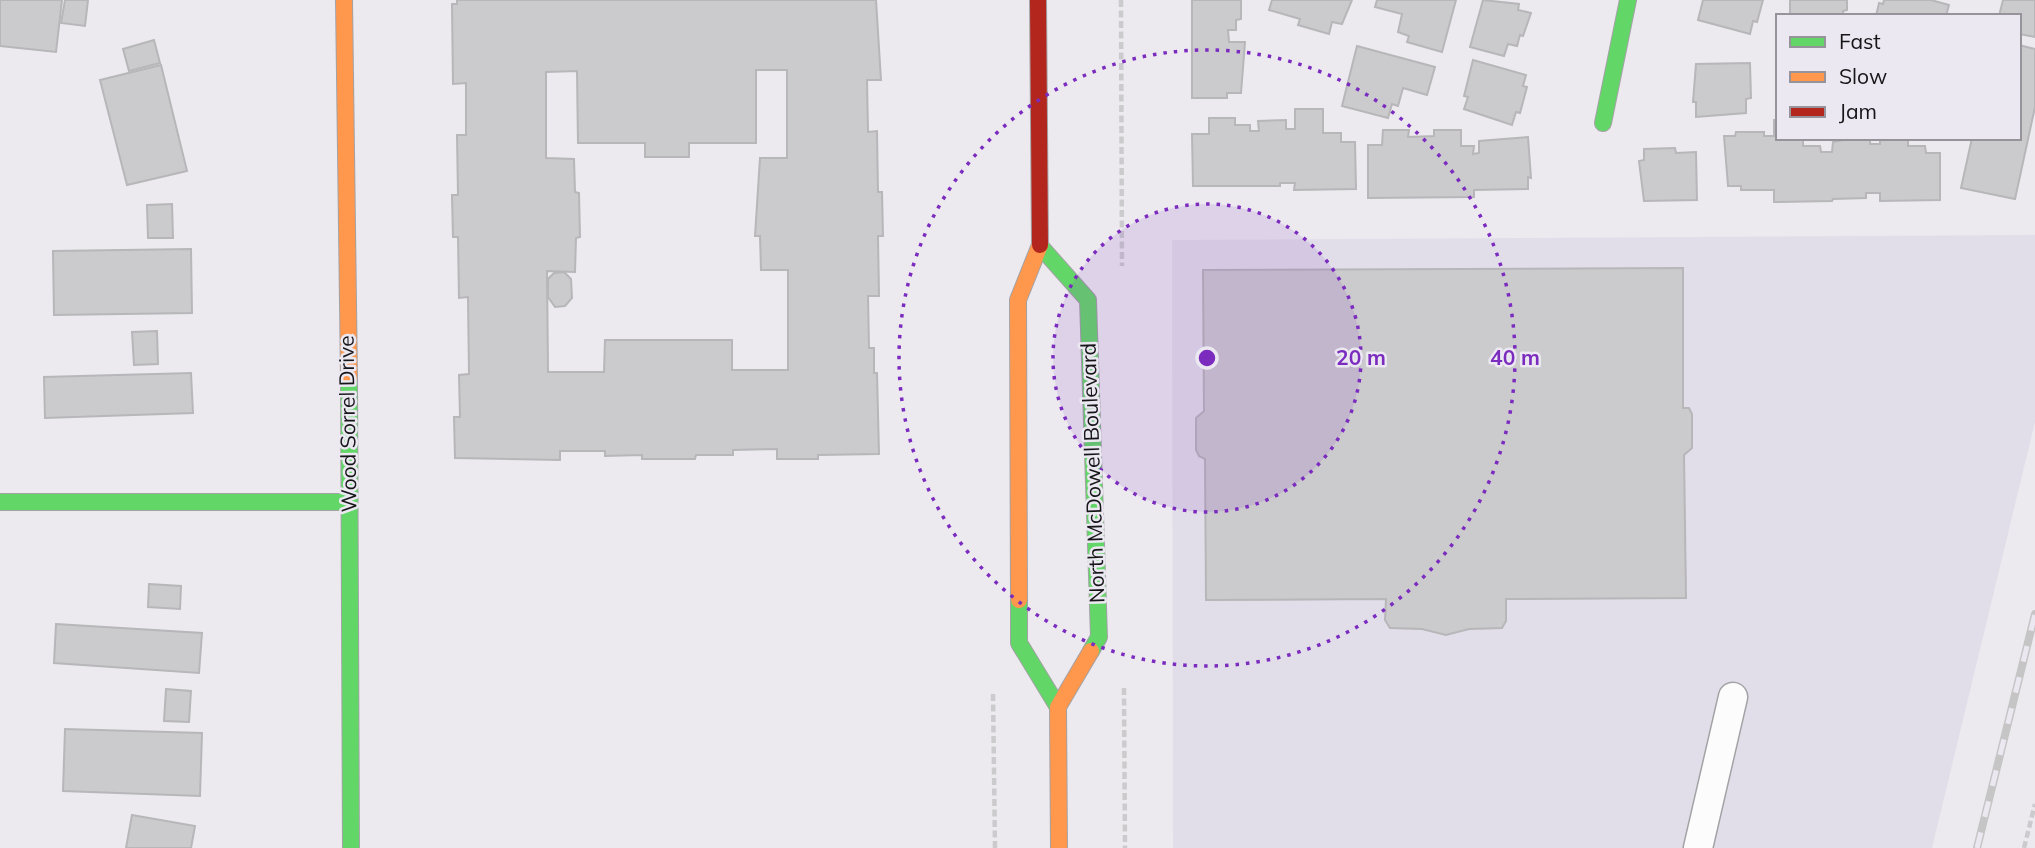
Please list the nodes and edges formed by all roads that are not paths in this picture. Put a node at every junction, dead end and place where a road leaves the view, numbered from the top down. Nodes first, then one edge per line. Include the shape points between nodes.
1 (344, 0) edge
2 (1038, 0) edge
3 (1628, 0) edge
4 (1604, 123) dead end
5 (1040, 246) junction
6 (0, 502) edge
7 (349, 502) junction
8 (1733, 697) dead end
9 (1058, 707) junction
10 (351, 848) edge
11 (1059, 848) edge
12 (1698, 848) edge

1 - 7 main road, Wood Sorrel Drive
2 - 5 main road
3 - 4 main road
5 - 9 main road via 1018,300 1019,643
5 - 9 main road, North McDowell Boulevard via 1088,300 1099,638
6 - 7 main road
7 - 10 main road, Wood Sorrel Drive
8 - 12 lane
9 - 11 main road

